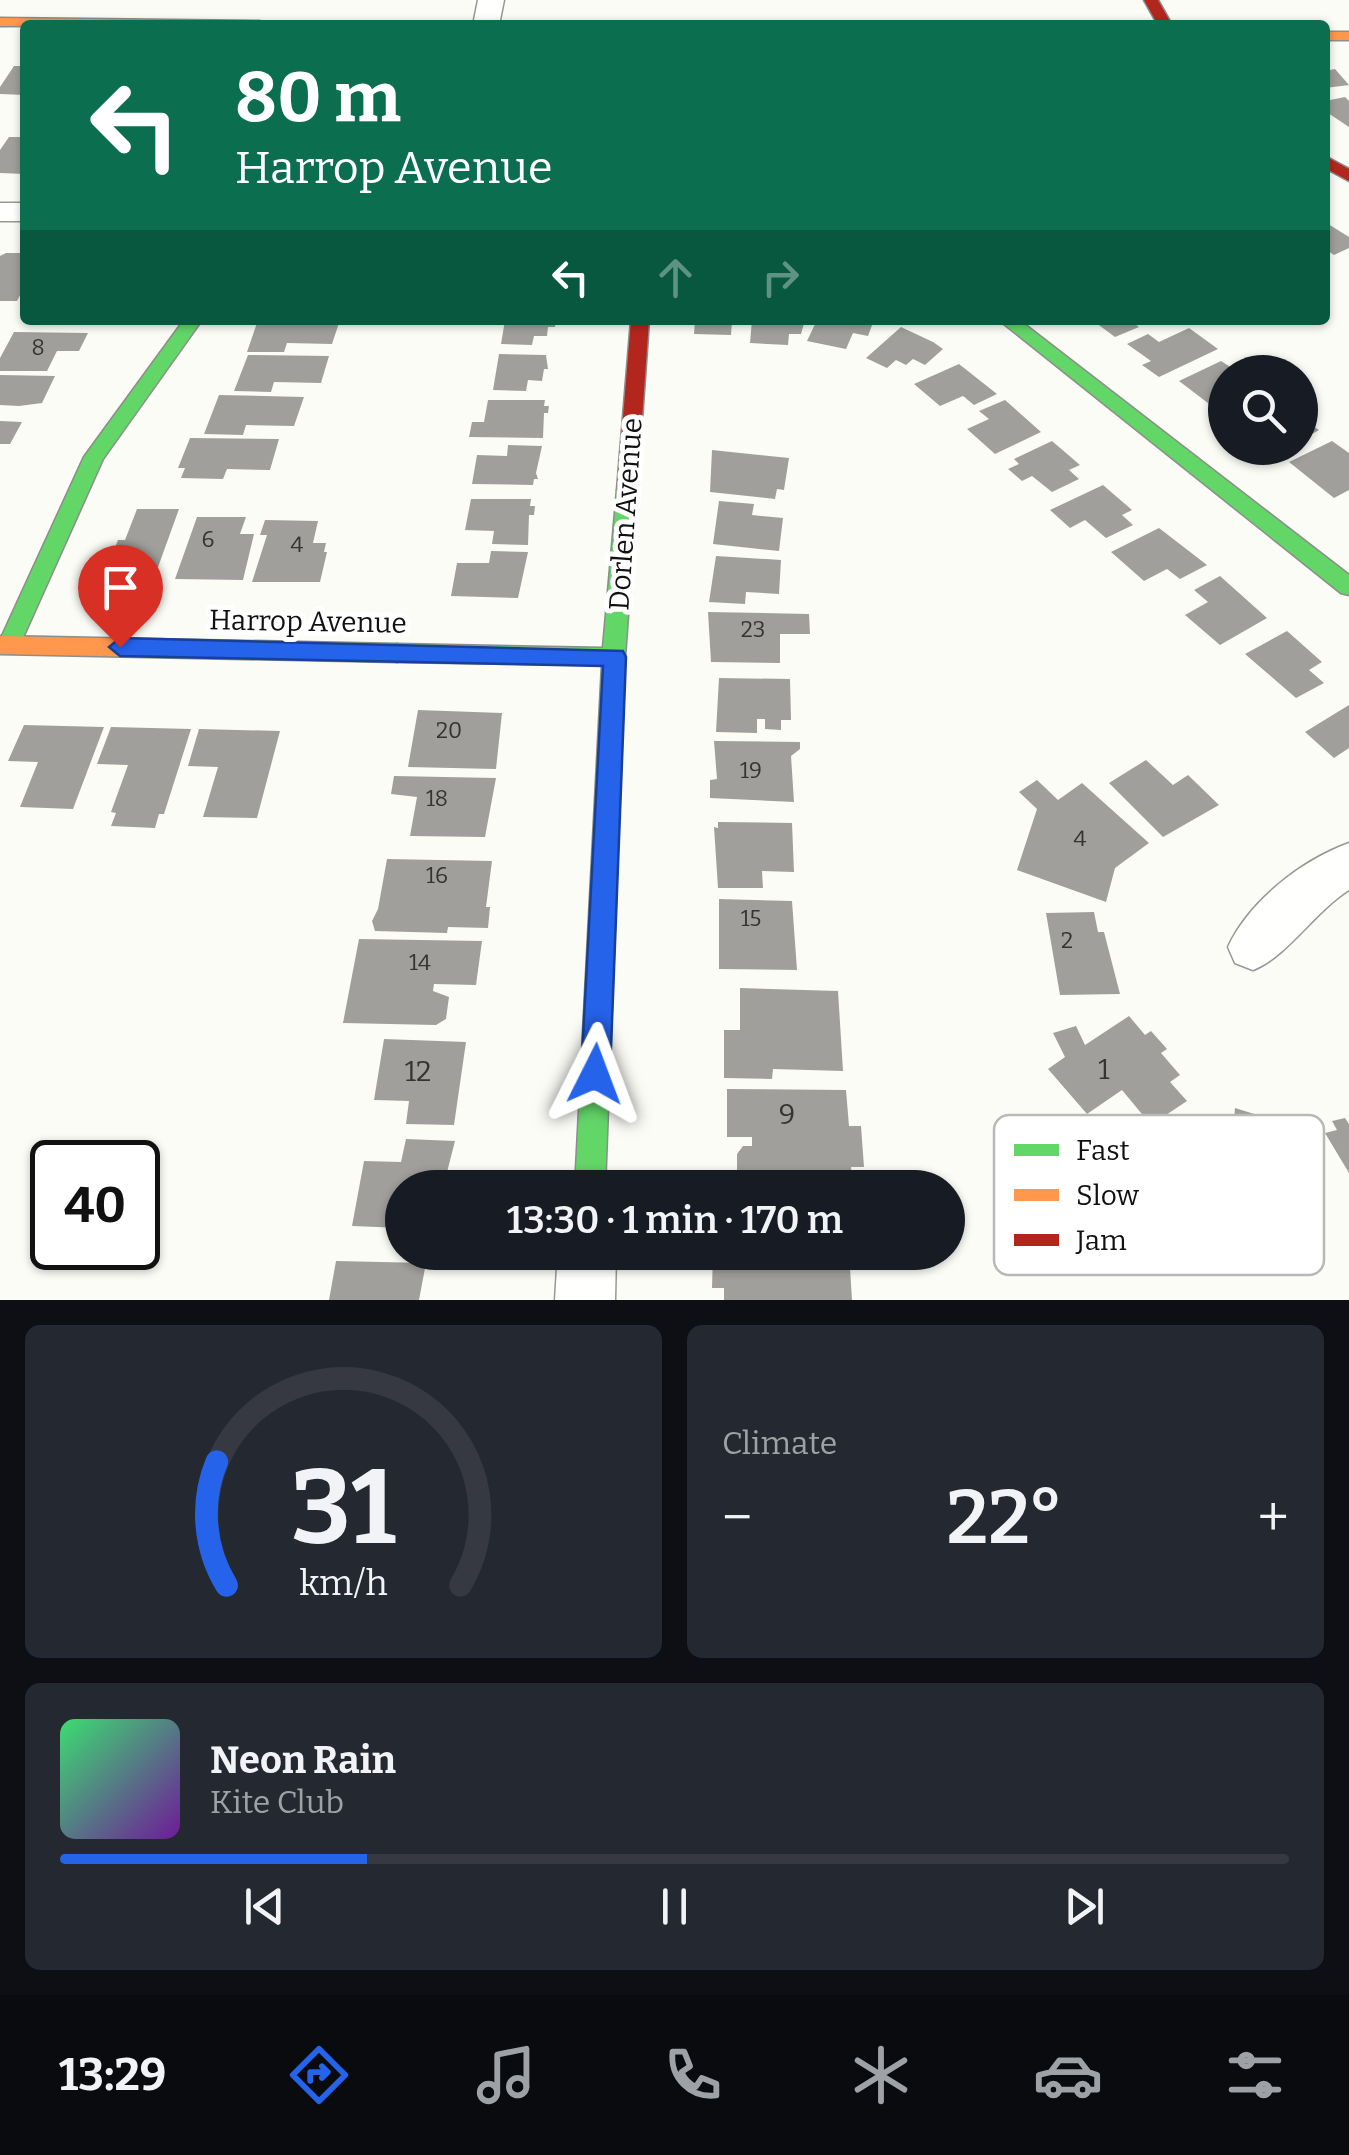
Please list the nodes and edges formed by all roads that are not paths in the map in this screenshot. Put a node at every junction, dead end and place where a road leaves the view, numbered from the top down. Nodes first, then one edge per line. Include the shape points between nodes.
1 (189, 325) edge
2 (640, 325) edge
3 (1014, 325) edge
4 (1349, 588) edge
5 (4, 645) edge
6 (614, 657) junction
7 (1349, 864) edge
8 (1253, 948) dead end
9 (591, 1170) edge
10 (586, 1270) edge
11 (585, 1300) edge

1 - 5 street via 94,458
2 - 6 street, Dorlen Avenue
3 - 4 street
5 - 6 street, Harrop Avenue
6 - 9 street, Dorlen Avenue
7 - 8 street via 1306,891
10 - 11 street

